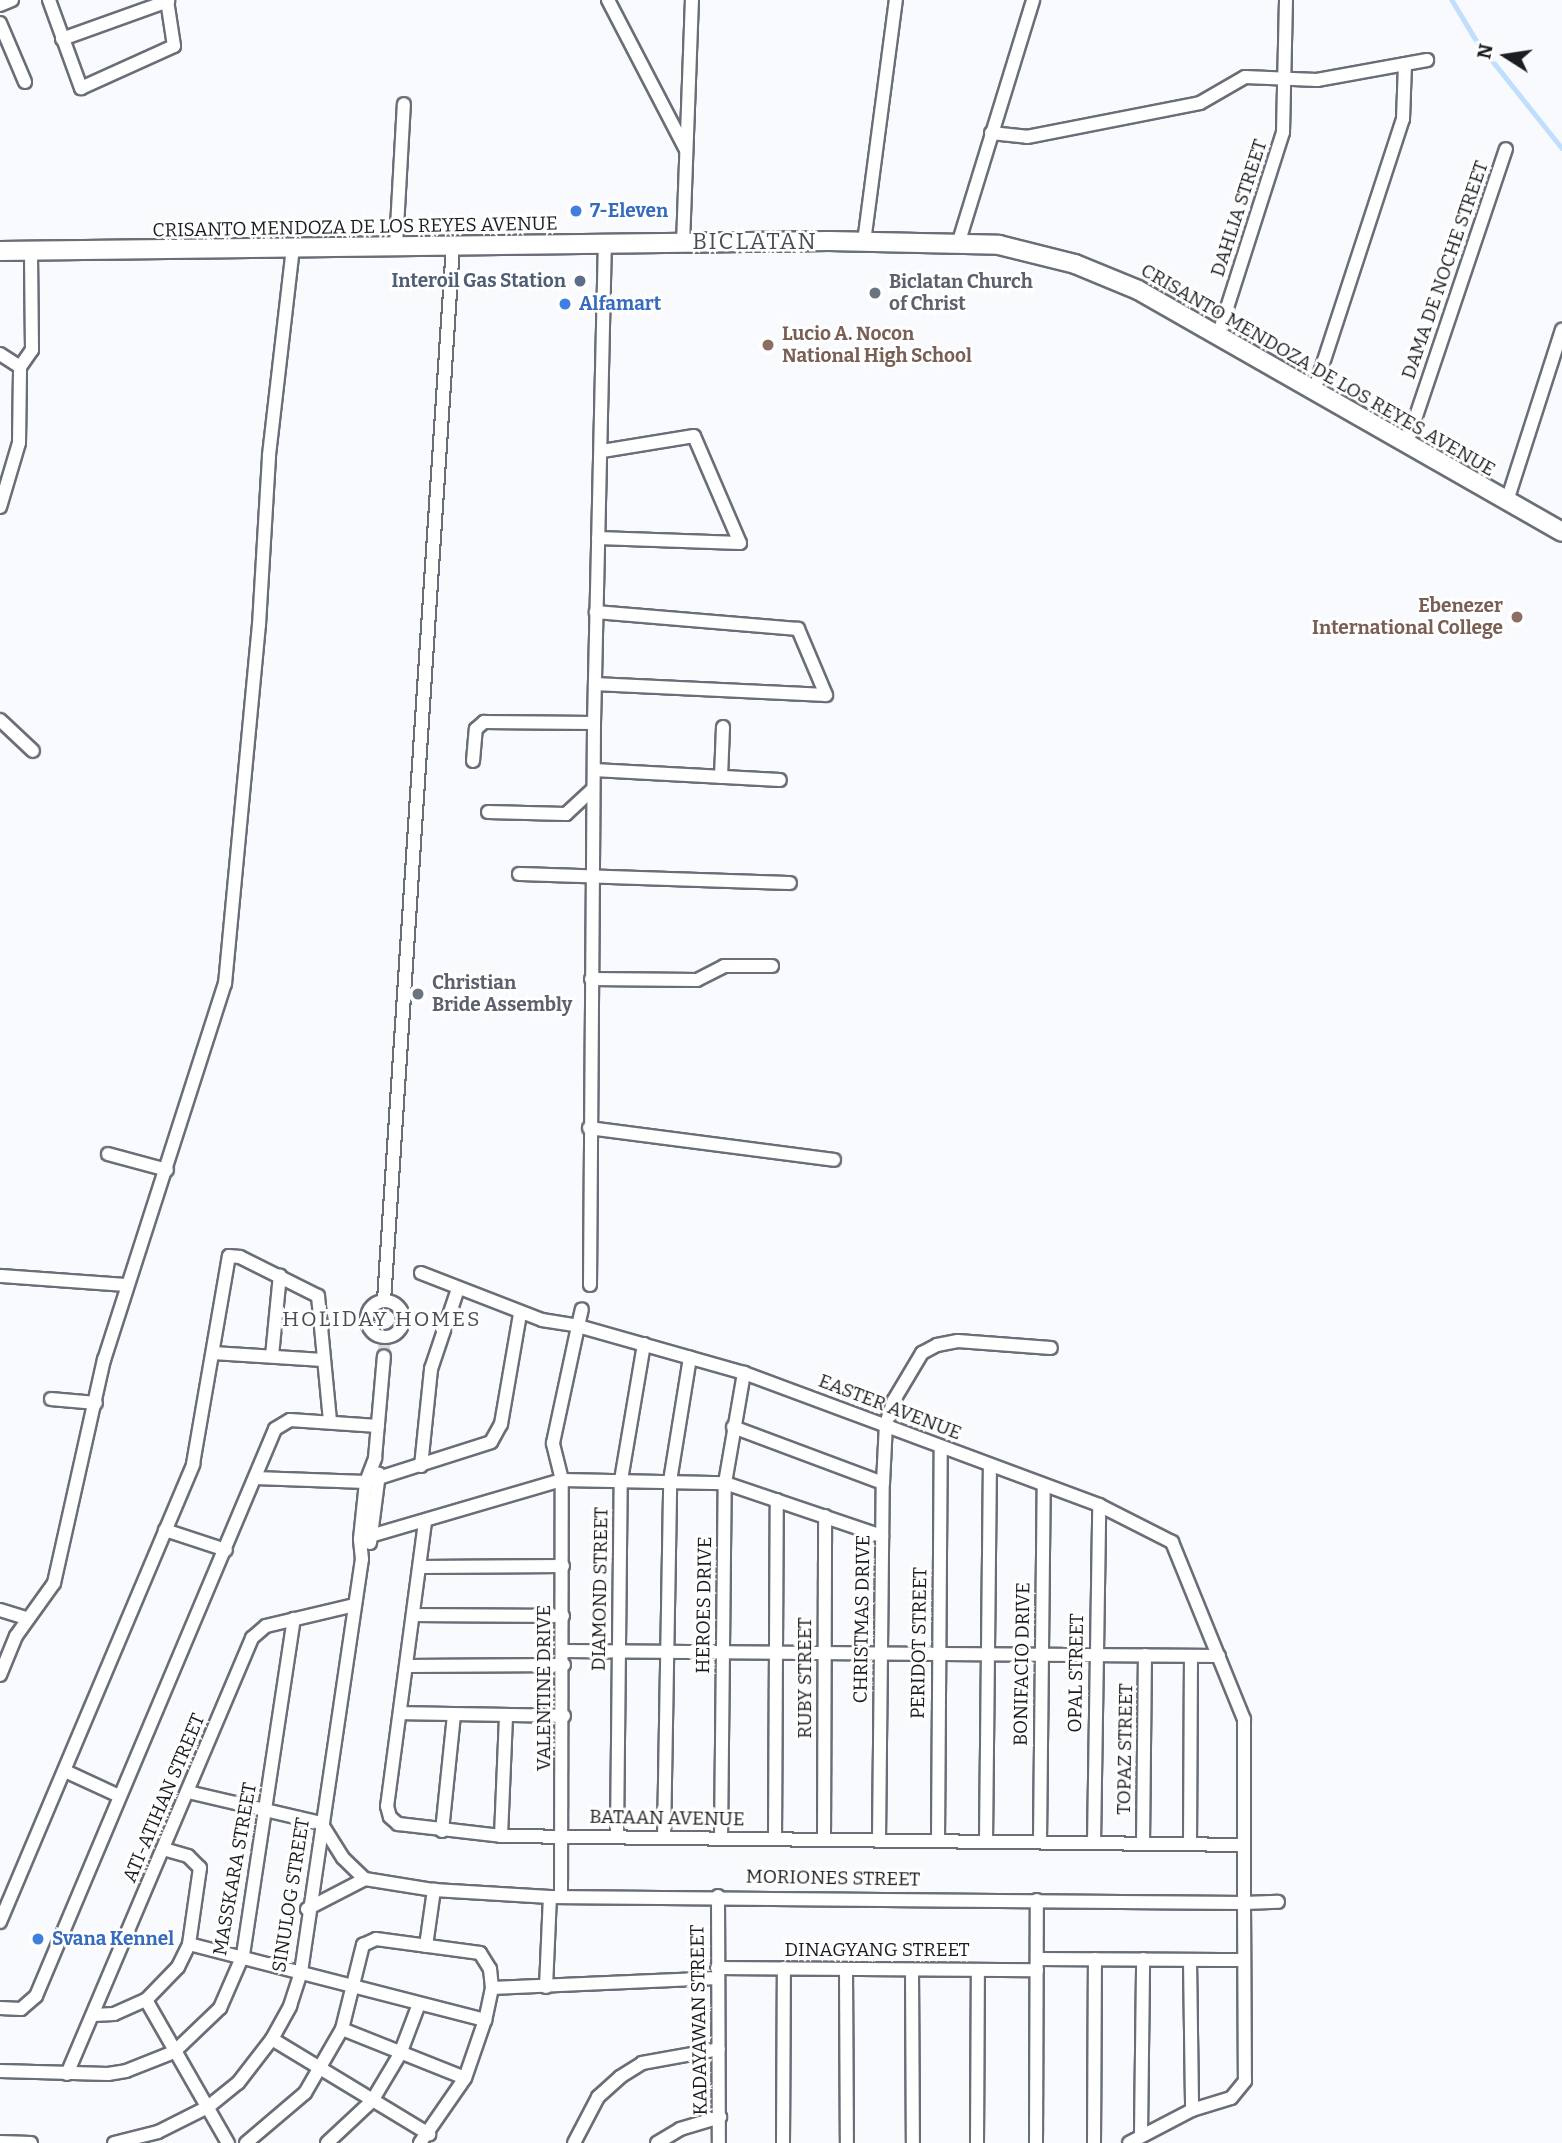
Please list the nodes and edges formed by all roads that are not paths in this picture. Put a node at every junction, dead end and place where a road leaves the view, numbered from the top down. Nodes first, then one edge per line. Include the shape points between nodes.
1 (12, 0) edge
2 (48, 0) edge
3 (608, 0) edge
4 (692, 0) edge
5 (896, 0) edge
6 (1033, 0) edge
7 (1286, 0) edge
8 (167, 1) edge
9 (0, 5) edge
10 (0, 23) edge
11 (62, 39) junction
12 (1427, 60) dead end
13 (1405, 64) junction
14 (1283, 80) junction
15 (25, 82) dead end
16 (404, 104) dead end
17 (991, 133) junction
18 (1506, 149) dead end
19 (687, 150) junction
20 (960, 241) junction
21 (864, 242) junction
22 (683, 244) junction
23 (605, 245) junction
24 (396, 246) junction
25 (453, 246) junction
26 (293, 247) junction
27 (0, 251) edge
28 (31, 251) junction
29 (1562, 330) edge
30 (1218, 336) junction
31 (0, 354) edge
32 (20, 367) junction
33 (1315, 388) junction
34 (1407, 443) junction
35 (602, 451) junction
36 (1507, 501) junction
37 (0, 507) edge
38 (1562, 532) edge
39 (598, 538) junction
40 (596, 612) junction
41 (594, 684) junction
42 (0, 720) edge
43 (594, 723) junction
44 (723, 727) dead end
45 (33, 751) dead end
46 (473, 761) dead end
47 (594, 770) junction
48 (721, 777) junction
49 (780, 780) dead end
50 (593, 789) junction
51 (488, 812) dead end
52 (519, 874) dead end
53 (593, 879) junction
54 (790, 883) dead end
55 (772, 966) dead end
56 (592, 979) junction
57 (589, 1128) junction
58 (108, 1154) dead end
59 (834, 1160) dead end
60 (167, 1170) junction
61 (421, 1273) dead end
62 (279, 1275) junction
63 (0, 1276) edge
64 (127, 1285) junction
65 (590, 1285) dead end
66 (458, 1289) junction
67 (384, 1301) junction
68 (582, 1309) dead end
69 (520, 1314) junction
70 (578, 1326) junction
71 (644, 1344) junction
72 (384, 1346) junction
73 (1051, 1348) dead end
74 (213, 1353) junction
75 (272, 1356) junction
76 (690, 1358) junction
77 (323, 1360) junction
78 (744, 1373) junction
79 (51, 1399) dead end
80 (96, 1403) junction
81 (330, 1421) junction
82 (886, 1424) junction
83 (378, 1426) junction
84 (733, 1427) junction
85 (941, 1447) junction
86 (375, 1458) junction
87 (421, 1466) junction
88 (990, 1466) junction
89 (255, 1478) junction
90 (380, 1480) junction
91 (562, 1480) junction
92 (621, 1480) junction
93 (670, 1481) junction
94 (366, 1482) junction
95 (725, 1483) junction
96 (883, 1483) junction
97 (1044, 1487) junction
98 (777, 1500) junction
99 (1099, 1505) junction
100 (825, 1516) junction
101 (425, 1522) junction
102 (165, 1530) junction
103 (882, 1536) junction
104 (366, 1539) junction
105 (226, 1550) junction
106 (563, 1566) junction
107 (420, 1567) junction
108 (355, 1605) junction
109 (0, 1610) edge
110 (413, 1615) junction
111 (563, 1616) junction
112 (27, 1618) junction
113 (294, 1619) junction
114 (618, 1650) junction
115 (564, 1651) junction
116 (667, 1651) junction
117 (723, 1651) junction
118 (773, 1653) junction
119 (824, 1653) junction
120 (880, 1653) junction
121 (937, 1654) junction
122 (986, 1654) junction
123 (1041, 1654) junction
124 (1145, 1655) junction
125 (1096, 1656) junction
126 (1191, 1656) junction
127 (1219, 1656) junction
128 (406, 1665) junction
129 (564, 1665) junction
130 (0, 1675) edge
131 (400, 1713) junction
132 (454, 1715) junction
133 (506, 1716) junction
134 (564, 1716) junction
135 (65, 1771) junction
136 (188, 1792) junction
137 (119, 1796) junction
138 (265, 1812) junction
139 (321, 1823) junction
140 (442, 1831) junction
141 (501, 1836) junction
142 (561, 1836) junction
143 (617, 1837) junction
144 (664, 1838) junction
145 (721, 1839) junction
146 (775, 1839) junction
147 (824, 1839) junction
148 (879, 1840) junction
149 (937, 1841) junction
150 (986, 1841) junction
151 (1040, 1841) junction
152 (1094, 1842) junction
153 (1143, 1843) junction
154 (1189, 1844) junction
155 (1244, 1845) junction
156 (164, 1849) junction
157 (365, 1879) junction
158 (434, 1890) junction
159 (718, 1896) junction
160 (556, 1897) junction
161 (1037, 1900) junction
162 (1278, 1902) dead end
163 (1244, 1903) junction
164 (307, 1909) junction
165 (0, 1922) edge
166 (189, 1944) junction
167 (426, 1946) junction
168 (243, 1955) junction
169 (1095, 1959) junction
170 (1143, 1959) junction
171 (1190, 1960) junction
172 (1244, 1960) junction
173 (1037, 1964) junction
174 (784, 1968) junction
175 (846, 1970) junction
176 (912, 1970) junction
177 (978, 1970) junction
178 (301, 1972) junction
179 (718, 1973) junction
180 (355, 1985) junction
181 (546, 1987) junction
182 (492, 1988) junction
183 (146, 2000) junction
184 (419, 2004) junction
185 (0, 2008) edge
186 (93, 2015) junction
187 (485, 2020) junction
188 (342, 2029) junction
189 (272, 2039) junction
190 (719, 2049) junction
191 (174, 2052) junction
192 (400, 2054) junction
193 (320, 2069) junction
194 (0, 2071) edge
195 (67, 2074) junction
196 (466, 2078) junction
197 (372, 2101) junction
198 (208, 2107) junction
199 (1192, 2110) junction
200 (720, 2117) junction
201 (1142, 2134) junction
202 (424, 2139) edge
203 (0, 2142) edge
204 (31, 2143) edge
205 (114, 2143) edge
206 (228, 2143) edge
207 (246, 2143) edge
208 (327, 2143) edge
209 (574, 2143) edge
210 (657, 2143) edge
211 (719, 2143) edge
212 (783, 2143) edge
213 (847, 2143) edge
214 (913, 2143) edge
215 (977, 2143) edge
216 (1036, 2143) edge
217 (1094, 2143) edge
218 (1129, 2143) edge

1 - 9 street
2 - 11 street
3 - 19 street
4 - 19 street
5 - 21 street
6 - 17 street
7 - 14 street, DAHLIA STREET
8 - 11 street
8 - 11 street via 174,46 81,88
10 - 15 street
12 - 13 street
13 - 14 street via 1317,80
13 - 33 street via 1403,119
14 - 17 street via 1245,77 1200,103 1027,137
14 - 30 street, DAHLIA STREET via 1283,132
16 - 24 street
17 - 20 street
18 - 34 street, DAMA DE NOCHE STREET
19 - 22 street
20 - 21 main road, CRISANTO MENDOZA DE LOS REYES AVENUE
20 - 30 main road, CRISANTO MENDOZA DE LOS REYES AVENUE via 999,245 1075,264 1138,290
21 - 22 main road, CRISANTO MENDOZA DE LOS REYES AVENUE
22 - 23 main road, CRISANTO MENDOZA DE LOS REYES AVENUE
23 - 25 main road, CRISANTO MENDOZA DE LOS REYES AVENUE
23 - 35 street
24 - 25 main road, CRISANTO MENDOZA DE LOS REYES AVENUE
24 - 26 main road, CRISANTO MENDOZA DE LOS REYES AVENUE
25 - 67 street
26 - 28 main road, CRISANTO MENDOZA DE LOS REYES AVENUE
26 - 60 street via 269,455 228,965
27 - 28 main road, CRISANTO MENDOZA DE LOS REYES AVENUE
28 - 32 street via 32,350
29 - 36 street
30 - 33 main road, CRISANTO MENDOZA DE LOS REYES AVENUE
31 - 32 street
32 - 37 street via 19,443
33 - 34 main road, CRISANTO MENDOZA DE LOS REYES AVENUE
34 - 36 main road, CRISANTO MENDOZA DE LOS REYES AVENUE
35 - 39 street
35 - 39 street via 694,436 740,543
36 - 38 main road, CRISANTO MENDOZA DE LOS REYES AVENUE
39 - 40 street
40 - 41 street
40 - 41 street via 798,629 826,695
41 - 43 street
42 - 45 street
43 - 46 street via 484,722 476,729
43 - 47 street
44 - 48 street
47 - 48 street
47 - 50 street
48 - 49 street
50 - 51 street via 566,814
50 - 53 street
52 - 53 street
53 - 54 street
53 - 56 street
55 - 56 street via 724,966 697,979
56 - 57 street
57 - 59 street
57 - 65 street
58 - 60 street
60 - 64 street
61 - 66 street, EASTER AVENUE
62 - 74 street via 240,1256 229,1256
62 - 75 street
62 - 77 street via 318,1296
63 - 64 street
64 - 80 street
66 - 69 street, EASTER AVENUE
66 - 87 street via 431,1368
67 - 72 street via 368,1316 372,1331
67 - 72 street via 402,1314 399,1330
68 - 70 street
69 - 70 street, EASTER AVENUE
69 - 87 street via 496,1436
70 - 71 street, EASTER AVENUE
70 - 91 street via 553,1443
71 - 76 street, EASTER AVENUE
71 - 92 street, DIAMOND STREET
72 - 83 street
73 - 82 street, CHRISTMAS DRIVE via 958,1341 937,1345 922,1353 894,1400
74 - 75 street
74 - 102 street via 193,1464
75 - 77 street
76 - 78 street, EASTER AVENUE
76 - 93 street
77 - 81 street
78 - 82 street, EASTER AVENUE
78 - 84 street, HEROES DRIVE
79 - 80 street
80 - 112 street via 54,1583 47,1598
81 - 83 street
81 - 89 street via 281,1422
82 - 85 street, EASTER AVENUE
82 - 96 street, CHRISTMAS DRIVE
83 - 86 street
84 - 95 street, HEROES DRIVE
84 - 96 street
85 - 88 street, EASTER AVENUE
85 - 121 street, PERIDOT STREET
86 - 90 street
86 - 94 street
87 - 90 street
88 - 97 street, EASTER AVENUE
88 - 122 street
89 - 94 street
89 - 105 street
90 - 94 street
90 - 104 street
91 - 92 street
91 - 101 street
91 - 106 street, VALENTINE DRIVE
92 - 93 street
92 - 114 street, DIAMOND STREET
93 - 95 street
93 - 116 street
94 - 104 street
95 - 98 street
95 - 117 street, HEROES DRIVE
96 - 103 street, CHRISTMAS DRIVE
97 - 99 street, EASTER AVENUE
97 - 123 street, BONIFACIO DRIVE
98 - 100 street
98 - 118 street
99 - 125 street, OPAL STREET
99 - 127 street, EASTER AVENUE via 1172,1542
100 - 103 street
100 - 119 street, RUBY STREET
101 - 104 street
101 - 107 street, BATAAN AVENUE
102 - 105 street
102 - 135 street
103 - 120 street, CHRISTMAS DRIVE
104 - 108 street, SINULOG STREET
105 - 137 street
106 - 107 street
106 - 111 street, VALENTINE DRIVE
107 - 110 street, BATAAN AVENUE
108 - 113 street, ATI-ATIHAN STREET
108 - 139 street, SINULOG STREET
109 - 112 street
110 - 111 street
110 - 128 street, BATAAN AVENUE
111 - 115 street, VALENTINE DRIVE
112 - 130 street
113 - 136 street, ATI-ATIHAN STREET via 266,1626 252,1638
113 - 138 street, MASSKARA STREET
114 - 115 street
114 - 116 street
114 - 143 street, DIAMOND STREET
115 - 129 street, VALENTINE DRIVE
116 - 117 street
116 - 144 street
117 - 118 street
117 - 145 street, HEROES DRIVE
118 - 119 street
118 - 146 street
119 - 120 street
119 - 147 street, RUBY STREET
120 - 121 street
120 - 148 street, CHRISTMAS DRIVE
121 - 122 street
121 - 149 street, PERIDOT STREET
122 - 123 street
122 - 150 street
123 - 125 street
123 - 151 street, BONIFACIO DRIVE
124 - 125 street
124 - 126 street
124 - 153 street, TOPAZ STREET
125 - 152 street, OPAL STREET
126 - 127 street
126 - 154 street
127 - 155 street, EASTER AVENUE via 1244,1719
128 - 129 street
128 - 131 street, BATAAN AVENUE
129 - 134 street, VALENTINE DRIVE
131 - 132 street
131 - 140 street, BATAAN AVENUE via 390,1817 398,1824
132 - 133 street
132 - 140 street
133 - 134 street
133 - 141 street
134 - 142 street, VALENTINE DRIVE
135 - 137 street
135 - 165 street
136 - 138 street
136 - 156 street, ATI-ATIHAN STREET
137 - 185 street via 36,1996 21,2010
138 - 139 street
138 - 168 street, MASSKARA STREET
139 - 157 street via 343,1858
139 - 164 street, SINULOG STREET
140 - 141 street, BATAAN AVENUE
141 - 142 street, BATAAN AVENUE
142 - 143 street, BATAAN AVENUE
142 - 160 street, VALENTINE DRIVE
143 - 144 street, BATAAN AVENUE
144 - 145 street, BATAAN AVENUE
145 - 146 street, BATAAN AVENUE
146 - 147 street, BATAAN AVENUE
147 - 148 street, BATAAN AVENUE
148 - 149 street, BATAAN AVENUE
149 - 150 street, BATAAN AVENUE
150 - 151 street, BATAAN AVENUE
151 - 152 street, BATAAN AVENUE
152 - 153 street, BATAAN AVENUE
153 - 154 street, BATAAN AVENUE
154 - 155 street, BATAAN AVENUE
155 - 163 street, EASTER AVENUE
156 - 166 street via 188,1856 200,1868
156 - 186 street, ATI-ATIHAN STREET
157 - 158 street, MORIONES STREET
157 - 164 street
158 - 160 street, MORIONES STREET
158 - 167 street
159 - 160 street, MORIONES STREET
159 - 161 street, MORIONES STREET
159 - 179 street, KADAYAWAN STREET
160 - 181 street, VALENTINE DRIVE
161 - 163 street, MORIONES STREET
161 - 173 street
162 - 163 street, MORIONES STREET
163 - 172 street
164 - 178 street, SINULOG STREET
166 - 168 street
166 - 183 street via 178,1967
167 - 180 street via 367,1940
167 - 182 street via 480,1953 488,1961
168 - 178 street
168 - 191 street, MASSKARA STREET via 220,2008
169 - 170 street, DINAGYANG STREET
169 - 173 street, DINAGYANG STREET
169 - 217 street
170 - 171 street, DINAGYANG STREET
170 - 201 street
171 - 172 street, DINAGYANG STREET
171 - 199 street
172 - 199 street via 1245,2081 1231,2098
173 - 177 street, DINAGYANG STREET
173 - 216 street
174 - 175 street, DINAGYANG STREET
174 - 179 street, DINAGYANG STREET
174 - 212 street
175 - 176 street, DINAGYANG STREET
175 - 213 street
176 - 177 street, DINAGYANG STREET
176 - 214 street
177 - 215 street
178 - 180 street
178 - 189 street, SINULOG STREET
179 - 181 street, DINAGYANG STREET
179 - 190 street, KADAYAWAN STREET
180 - 184 street
180 - 188 street
181 - 182 street, DINAGYANG STREET
182 - 187 street
183 - 186 street via 114,2014
183 - 191 street
184 - 187 street
184 - 192 street
186 - 195 street, ATI-ATIHAN STREET
187 - 196 street
188 - 192 street
188 - 193 street
189 - 193 street
189 - 198 street, SINULOG STREET via 238,2083
190 - 200 street, KADAYAWAN STREET
190 - 209 street via 642,2063 620,2077 598,2097
191 - 195 street, MASSKARA STREET via 126,2071
191 - 198 street
192 - 196 street
192 - 197 street
193 - 197 street
193 - 207 street via 290,2110
194 - 195 street, MASSKARA STREET
196 - 202 street
197 - 202 street
197 - 208 street
198 - 205 street, SINULOG STREET via 158,2132
198 - 206 street
199 - 201 street
200 - 210 street via 680,2129
200 - 211 street, KADAYAWAN STREET
201 - 218 street
203 - 204 street

